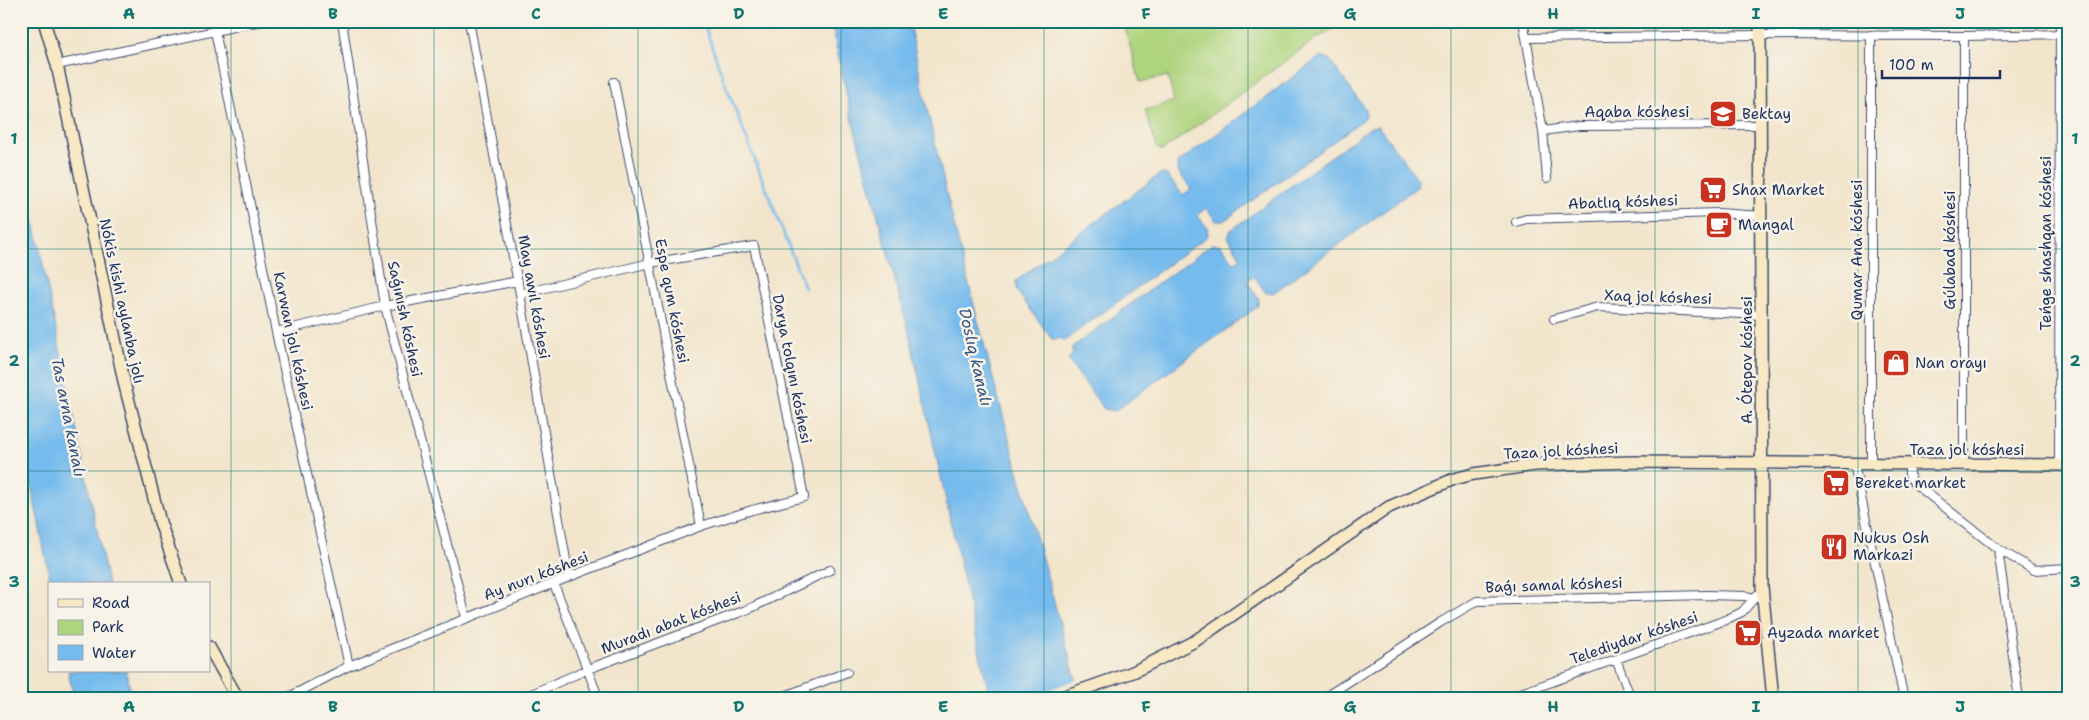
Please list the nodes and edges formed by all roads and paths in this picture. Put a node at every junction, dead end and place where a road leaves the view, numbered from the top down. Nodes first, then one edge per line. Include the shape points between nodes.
1 (44, 21) edge
2 (213, 21) edge
3 (262, 21) edge
4 (342, 21) edge
5 (469, 21) edge
6 (1523, 21) edge
7 (1760, 21) edge
8 (2060, 21) edge
9 (215, 32) junction
10 (1760, 34) junction
11 (2064, 34) edge
12 (1871, 35) junction
13 (1964, 36) junction
14 (1526, 38) junction
15 (57, 65) junction
16 (614, 82) dead end
17 (1761, 125) junction
18 (1543, 131) junction
19 (1547, 178) dead end
20 (1762, 216) junction
21 (1516, 222) dead end
22 (650, 263) junction
23 (518, 281) junction
24 (520, 294) junction
25 (385, 306) junction
26 (1763, 315) junction
27 (1554, 319) dead end
28 (276, 332) junction
29 (1762, 464) junction
30 (1854, 464) junction
31 (1871, 464) junction
32 (1909, 464) junction
33 (1964, 465) junction
34 (2064, 465) edge
35 (804, 497) joint
36 (701, 526) junction
37 (1998, 549) junction
38 (2068, 568) edge
39 (830, 570) dead end
40 (569, 577) junction
41 (180, 582) edge
42 (554, 584) junction
43 (1762, 587) junction
44 (1755, 598) junction
45 (466, 618) junction
46 (210, 649) edge
47 (1616, 659) junction
48 (349, 666) junction
49 (588, 669) junction
50 (847, 672) dead end
51 (238, 699) edge
52 (286, 699) edge
53 (520, 699) edge
54 (599, 699) edge
55 (777, 699) edge
56 (1056, 699) edge
57 (1322, 699) edge
58 (1504, 699) edge
59 (1631, 699) edge
60 (1773, 699) edge
61 (1904, 699) edge
62 (2019, 699) edge

1 - 15 main road, Nókis kishi aylanba jolı
2 - 9 street, Karwan jolı kóshesi
3 - 9 street
4 - 25 street, Saǵınısh kóshesi
5 - 23 street, May awıl kóshesi
6 - 14 street
7 - 10 main road, A. Ótepov kóshesi
8 - 11 street, Teńge shashqan kóshesi
9 - 15 street
9 - 28 street, Karwan jolı kóshesi
10 - 12 street
10 - 14 street
10 - 17 main road, A. Ótepov kóshesi
11 - 13 street
11 - 34 street, Teńge shashqan kóshesi
12 - 13 street
12 - 31 street, Qumar Ana kóshesi
13 - 33 street, Gúlabad kóshesi
14 - 18 street
15 - 41 main road, Nókis kishi aylanba jolı via 125,386 160,522
16 - 22 street, Espe qum kóshesi
17 - 18 street, Aqaba kóshesi via 1579,126
17 - 20 main road, A. Ótepov kóshesi
18 - 19 street
20 - 21 street, Abatlıq kóshesi via 1718,213
20 - 26 main road, A. Ótepov kóshesi
22 - 24 street
22 - 35 street, Darya tolqını kóshesi via 754,246
22 - 36 street, Espe qum kóshesi
23 - 24 street, May awıl kóshesi
23 - 25 street
24 - 40 street, May awıl kóshesi
25 - 28 street
25 - 45 street, Saǵınısh kóshesi
26 - 27 street, Xaq jol kóshesi via 1598,307
26 - 29 main road, A. Ótepov kóshesi
28 - 48 street, Karwan jolı kóshesi
29 - 30 main road, Taza jol kóshesi
29 - 43 main road, A. Ótepov kóshesi
29 - 56 main road, Taza jol kóshesi via 1632,462 1535,465 1454,479 1389,507 1195,641 1133,672
30 - 31 main road, Taza jol kóshesi
30 - 61 street
31 - 32 main road, Taza jol kóshesi
32 - 33 main road, Taza jol kóshesi
32 - 37 street via 1909,475 1914,483
33 - 34 main road, Taza jol kóshesi
35 - 36 street, Ay nurı kóshesi
36 - 40 street, Ay nurı kóshesi
37 - 38 street via 2034,570
37 - 62 street
39 - 49 street, Muradı abat kóshesi via 749,609
40 - 42 street, Ay nurı kóshesi
42 - 45 street, Ay nurı kóshesi
42 - 49 street
43 - 44 street, Telediydar kóshesi
43 - 60 main road, A. Ótepov kóshesi
44 - 47 street, Telediydar kóshesi via 1742,612 1723,621
44 - 57 street, Baǵı samal kóshesi via 1706,594 1478,601
45 - 48 street, Ay nurı kóshesi
46 - 51 main road
47 - 58 street, Telediydar kóshesi
47 - 59 street
48 - 52 street, Ay nurı kóshesi
49 - 53 street, Muradı abat kóshesi
49 - 54 street
50 - 55 street

